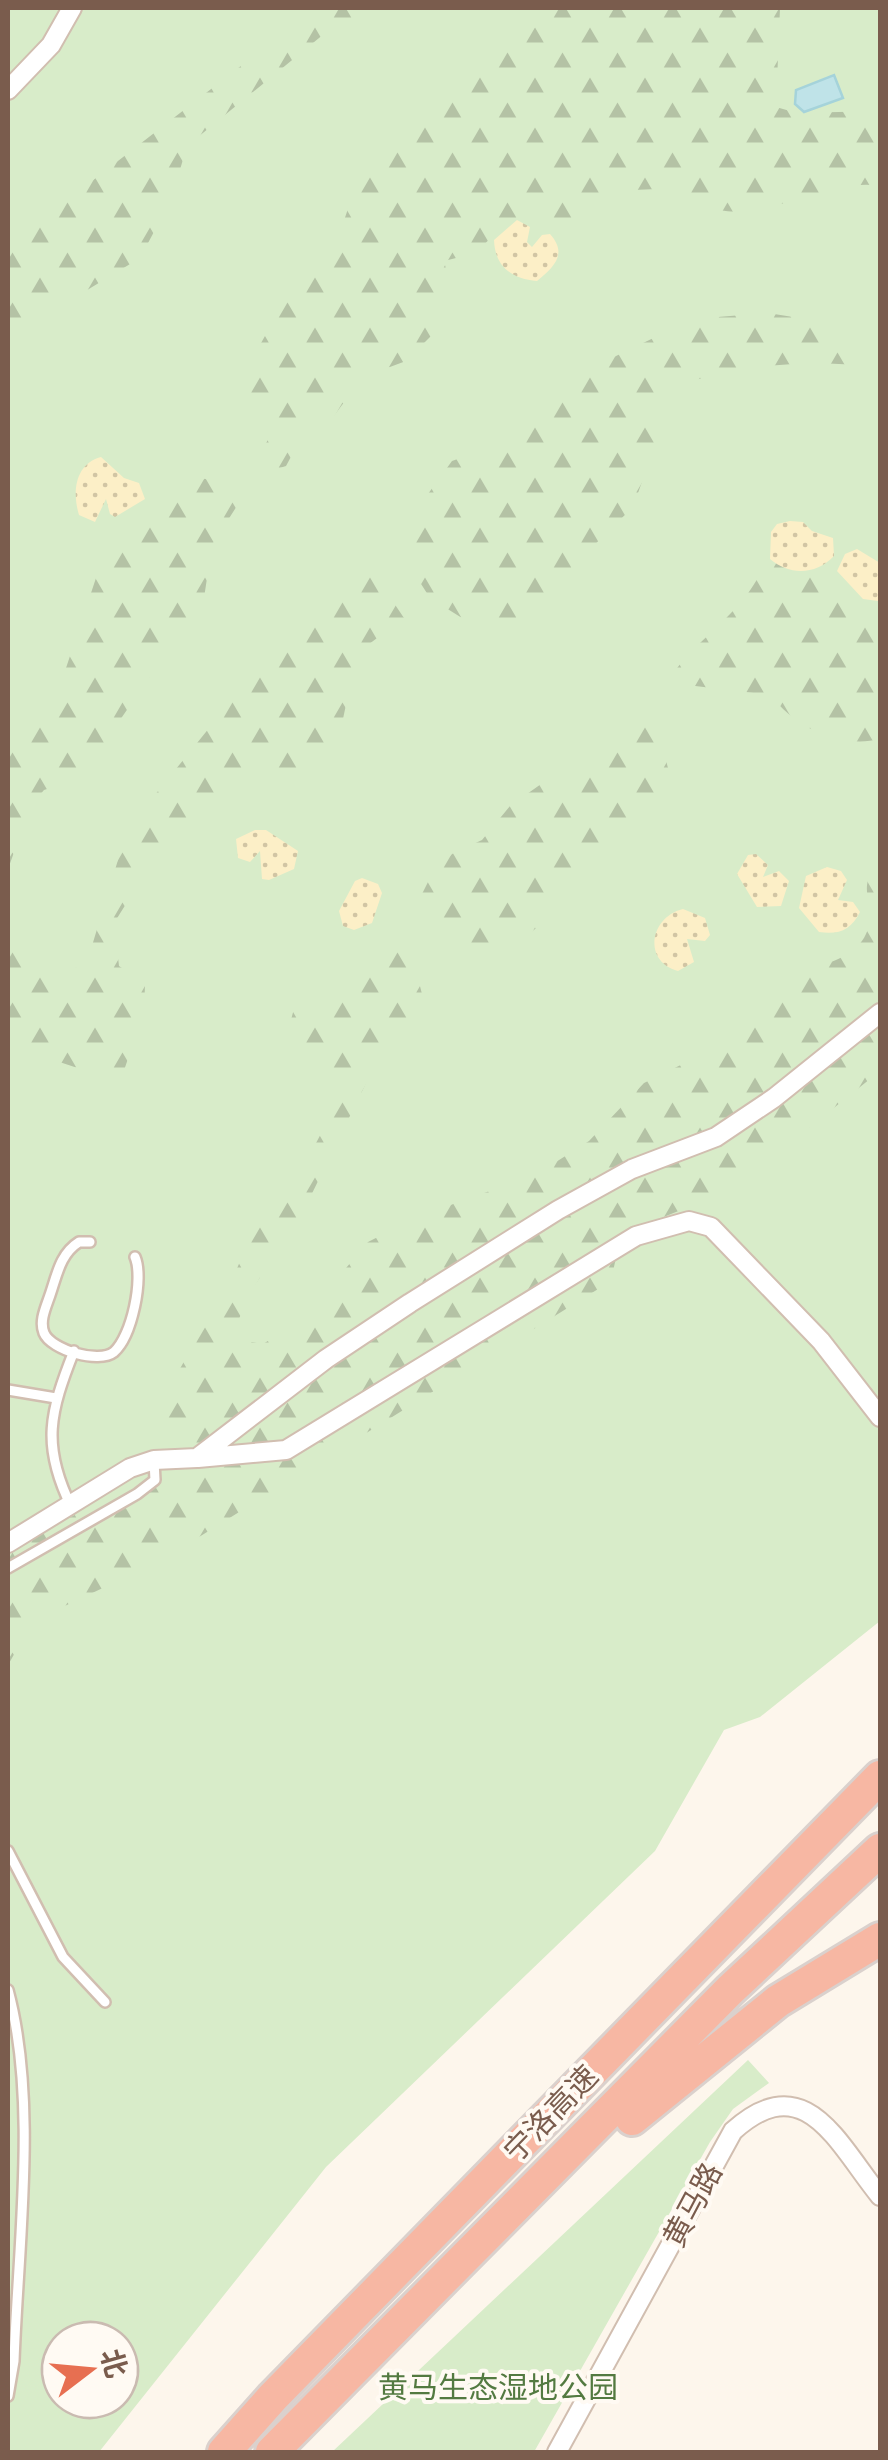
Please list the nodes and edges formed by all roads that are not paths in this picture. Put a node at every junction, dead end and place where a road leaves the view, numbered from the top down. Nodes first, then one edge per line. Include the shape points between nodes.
1 (72, 8) edge
2 (8, 90) edge
3 (880, 1014) edge
4 (90, 1242) dead end
5 (135, 1257) dead end
6 (74, 1351) junction
7 (8, 1390) edge
8 (56, 1398) junction
9 (880, 1417) edge
10 (198, 1458) junction
11 (154, 1460) junction
12 (70, 1506) junction
13 (8, 1543) edge
14 (8, 1568) edge
15 (880, 1777) edge
16 (880, 1850) edge
17 (8, 1851) edge
18 (880, 1938) edge
19 (8, 1990) edge
20 (105, 2002) dead end
21 (880, 2196) edge
22 (8, 2396) edge
23 (317, 2411) junction
24 (224, 2452) edge
25 (272, 2452) edge
26 (557, 2452) edge

1 - 2 street via 50,45
3 - 10 street via 716,1137 632,1169 410,1303 326,1358
4 - 6 lane via 79,1242 62,1260 42,1320 48,1340
5 - 6 lane via 142,1281 122,1342 105,1356
6 - 8 lane
7 - 8 lane
8 - 12 lane via 50,1445
9 - 10 street via 821,1341 711,1227 689,1221 636,1236 286,1450
10 - 11 street
11 - 12 street
11 - 14 lane via 156,1480
12 - 13 street
15 - 24 highway, 宁洛高速
16 - 23 highway, 宁洛高速 via 730,1990
17 - 20 lane via 63,1957
18 - 23 highway via 778,2002 662,2091
19 - 22 lane via 24,2089
21 - 26 street, 黄马路 via 813,2114 791,2103 754,2112 733,2131
23 - 25 highway, 宁洛高速

